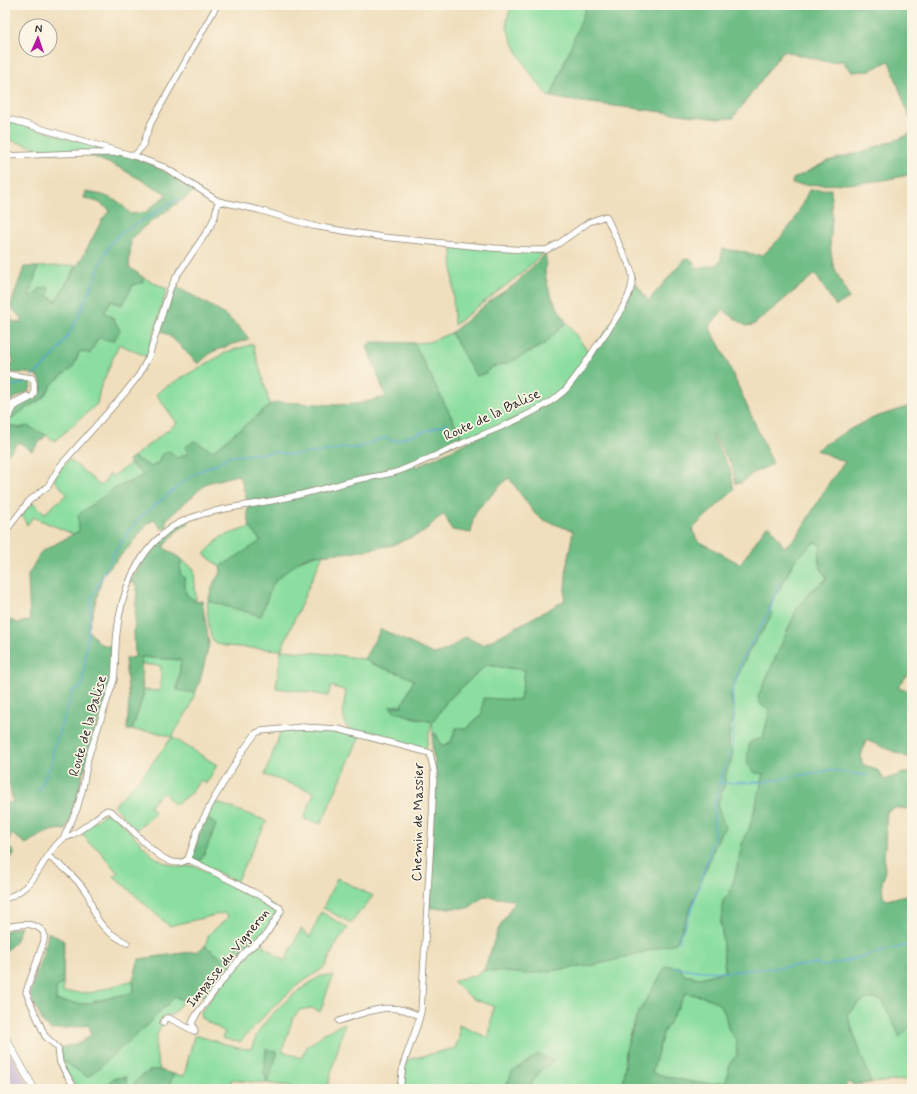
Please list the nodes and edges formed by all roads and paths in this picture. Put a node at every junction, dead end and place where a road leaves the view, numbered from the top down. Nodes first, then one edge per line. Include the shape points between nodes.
1 (217, 5) edge
2 (5, 118) edge
3 (123, 153) junction
4 (5, 156) edge
5 (134, 156) junction
6 (218, 201) junction
7 (5, 374) edge
8 (34, 391) junction
9 (5, 407) edge
10 (5, 423) edge
11 (5, 532) edge
12 (63, 839) junction
13 (49, 857) junction
14 (188, 860) junction
15 (5, 899) edge
16 (5, 927) edge
17 (127, 943) dead end
18 (419, 1016) junction
19 (339, 1021) dead end
20 (163, 1023) dead end
21 (5, 1037) edge
22 (34, 1089) edge
23 (75, 1089) edge
24 (400, 1089) edge

1 - 5 street via 150,123 142,147
2 - 3 street
3 - 4 street
3 - 5 street
5 - 6 street via 164,167
6 - 11 street via 210,227 170,289 149,356 139,374 60,466 48,486 29,501
6 - 12 street, Route de la Balise via 309,225 351,232 527,250 551,248 589,222 606,216 632,272 632,286 616,317 565,390 523,416 398,471 199,516 182,521 161,535 140,561 128,583 117,632 114,680 88,758 77,809
7 - 8 street via 30,377 34,383
8 - 9 street
8 - 10 street via 32,397 15,406
12 - 13 street
12 - 14 street via 72,836 109,810 162,858 181,863
13 - 15 street via 29,884
13 - 17 street via 62,865 87,894 104,929
14 - 18 street, Chemin de Massier via 198,829 212,802 256,733 302,727 338,729 430,753 434,772 432,820
14 - 20 street, Impasse du Vigneron via 265,898 281,911 265,936 244,953 196,1015 192,1023 194,1031 169,1018
16 - 23 street via 27,924 40,929 44,934 44,941 26,992 45,1036 58,1048 60,1063
18 - 19 street via 404,1009 386,1007
18 - 24 street, Chemin de Massier via 403,1064
21 - 22 street

